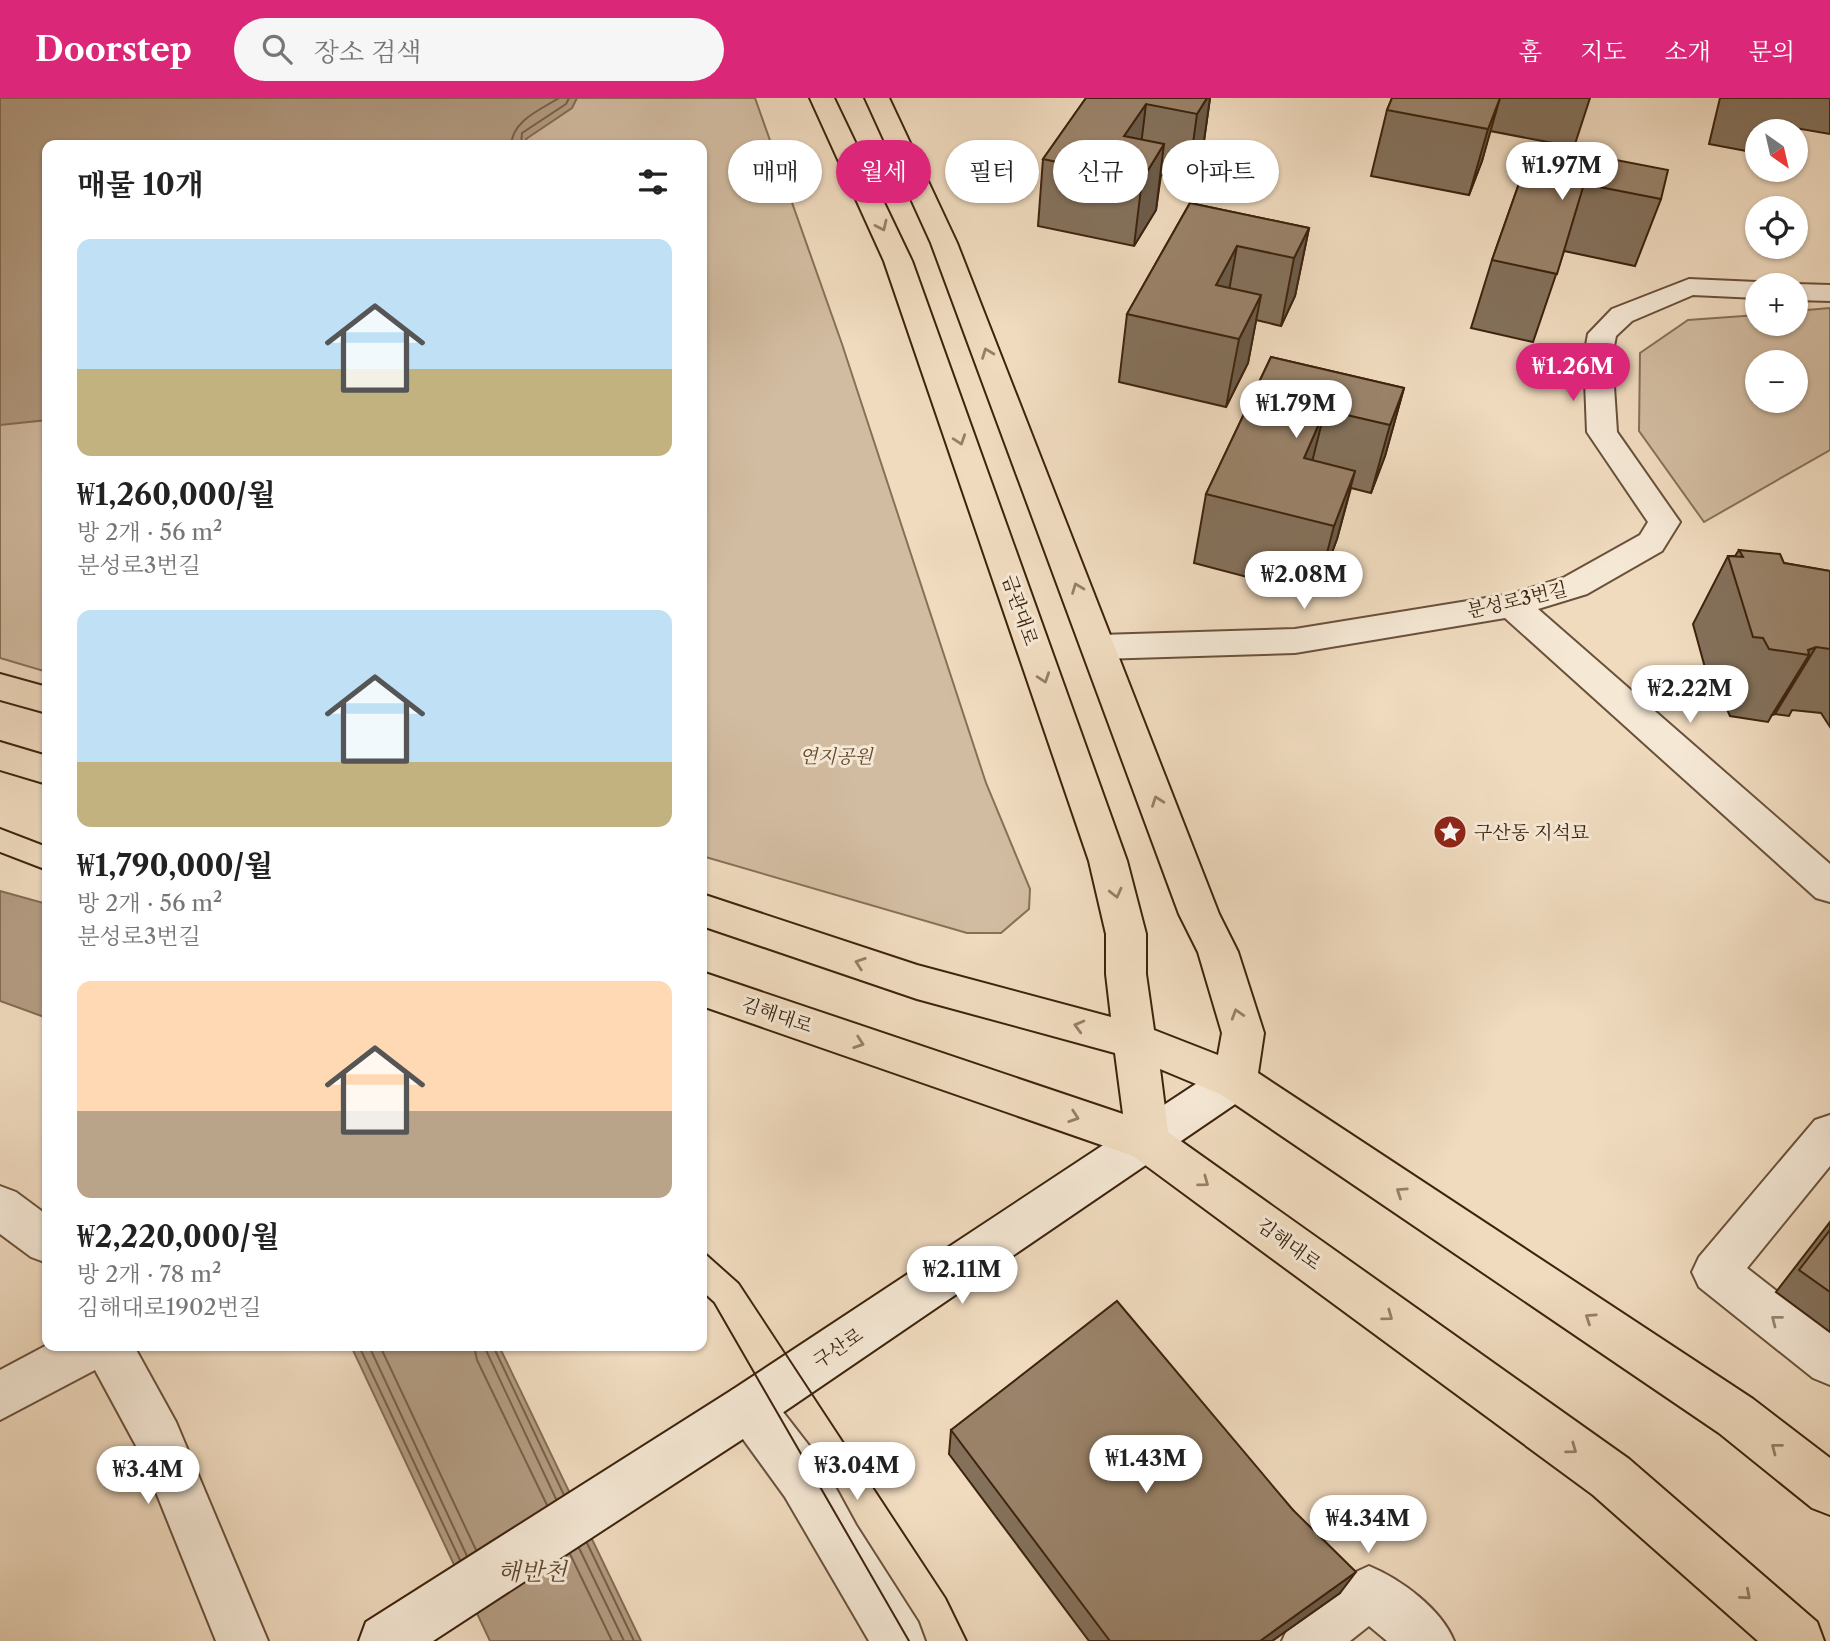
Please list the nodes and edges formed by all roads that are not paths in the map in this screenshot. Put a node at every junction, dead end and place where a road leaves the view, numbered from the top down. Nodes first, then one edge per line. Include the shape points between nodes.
1 (822, 98) edge
2 (877, 98) edge
3 (1745, 289) edge
4 (1808, 292) edge
5 (1830, 293) edge
6 (1512, 605) junction
7 (1100, 647) junction
8 (0, 687) edge
9 (42, 699) edge
10 (0, 756) edge
11 (42, 769) edge
12 (1830, 887) edge
13 (707, 912) edge
14 (707, 991) edge
15 (1136, 1041) junction
16 (1235, 1081) junction
17 (1830, 1134) edge
18 (1148, 1142) junction
19 (0, 1207) edge
20 (42, 1238) edge
21 (84, 1351) edge
22 (111, 1351) edge
23 (1830, 1362) edge
24 (0, 1396) edge
25 (749, 1407) junction
26 (1830, 1490) edge
27 (242, 1641) edge
28 (385, 1641) edge
29 (900, 1641) edge
30 (1308, 1641) edge
31 (1428, 1641) edge
32 (1798, 1641) edge

1 -> 15 main road, 금관대로 via 898,261 1108,861 1126,934 1126,974
7 -> 2 main road via 944,243
3 - 6 street, 분성로3번길 via 1689,287 1622,315 1602,334 1598,356 1602,432 1664,522 1651,543 1575,586
4 - 5 street
6 - 7 street, 분성로3번길 via 1295,641
6 - 12 street
16 -> 7 main road via 1243,1033 1218,952 1199,914
8 - 9 main road
10 - 11 main road
15 -> 13 main road via 917,982
14 -> 18 main road, 김해대로
15 - 16 main road
15 - 18 main road, 금관대로
16 - 18 street, 구산로
26 -> 16 main road via 1736,1416
23 -> 17 street via 1715,1272
18 - 25 street, 구산로
18 -> 32 main road, 김해대로 via 1611,1478
19 - 20 street
21 - 24 street
22 - 27 street via 159,1439
25 - 28 street, 구산로
25 - 29 street via 803,1479
30 - 31 street via 1369,1592

